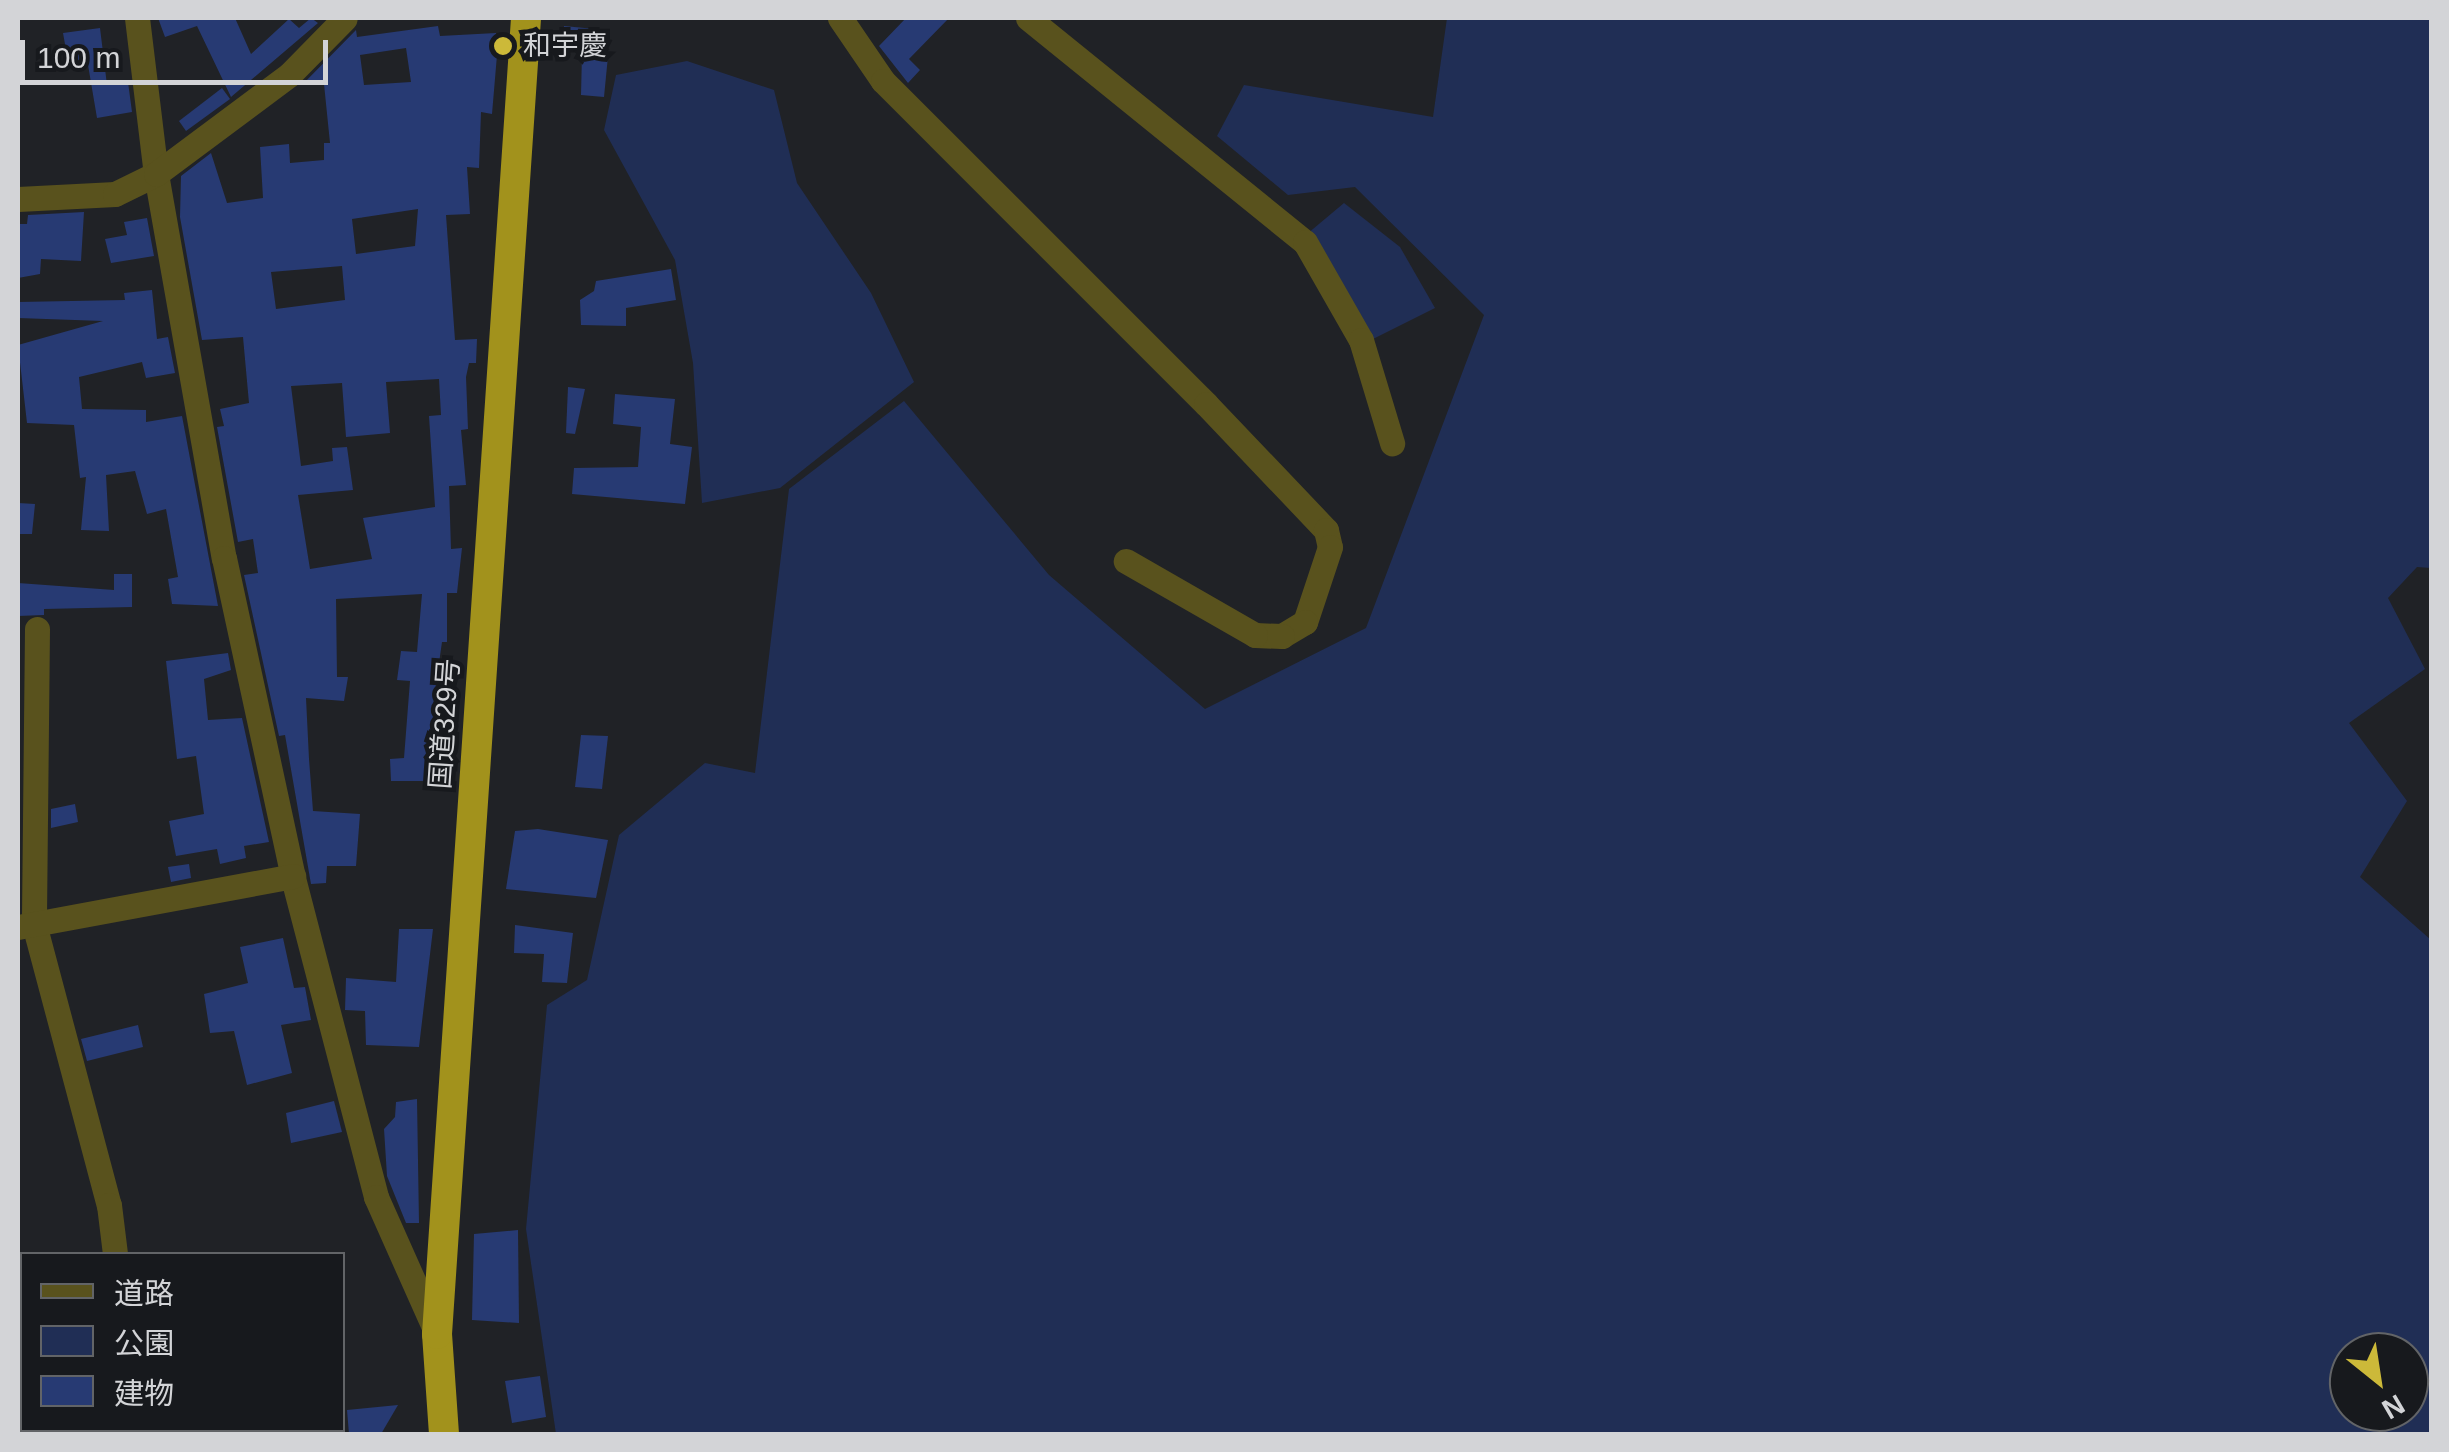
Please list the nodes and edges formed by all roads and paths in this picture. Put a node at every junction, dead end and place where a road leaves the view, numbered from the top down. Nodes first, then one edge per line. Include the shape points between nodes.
1 (136, 18) edge
2 (346, 18) edge
3 (526, 18) edge
4 (840, 18) edge
5 (1028, 18) edge
6 (156, 174) junction
7 (18, 199) edge
8 (1392, 443) dead end
9 (1126, 561) dead end
10 (36, 629) dead end
11 (295, 883) junction
12 (31, 931) edge
13 (114, 1252) edge
14 (438, 1334) junction
15 (444, 1434) edge

1 - 6 street
2 - 6 street via 290,74
3 - 14 highway, 国道329号
4 - 9 street via 883,81 1233,432 1326,530 1330,547 1306,622 1282,636 1255,635
5 - 8 street via 1305,242 1362,340
6 - 7 street via 116,194
6 - 11 street via 224,558
10 - 12 street
11 - 12 street
11 - 14 street via 376,1196
12 - 13 street via 100,1168
14 - 15 highway, 国道329号

